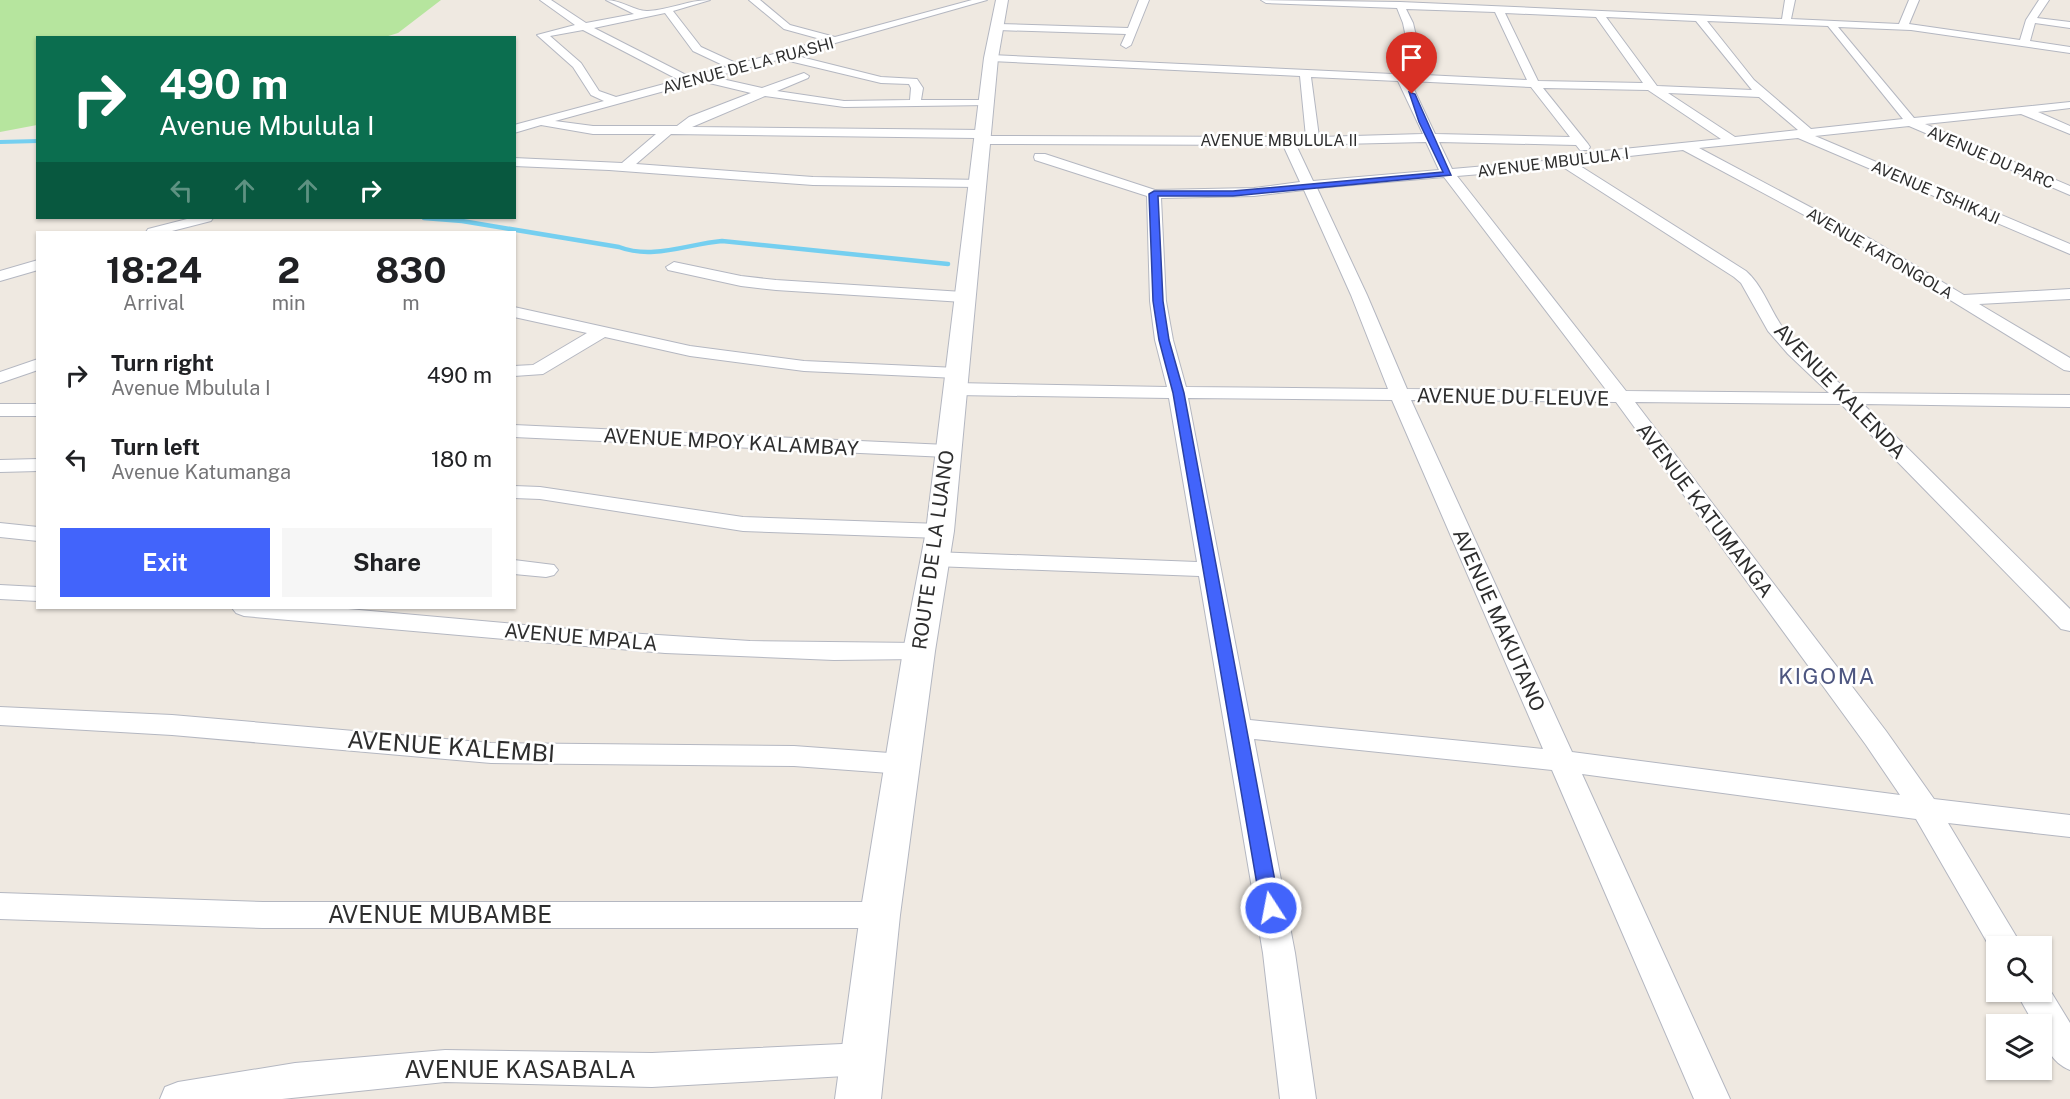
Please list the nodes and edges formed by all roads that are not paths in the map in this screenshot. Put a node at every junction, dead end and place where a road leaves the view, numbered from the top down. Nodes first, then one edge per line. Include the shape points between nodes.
1 (545, 0) edge
2 (611, 0) edge
3 (705, 0) edge
4 (754, 0) edge
5 (982, 0) edge
6 (1144, 0) edge
7 (1266, 0) edge
8 (1790, 0) edge
9 (1914, 0) edge
10 (2044, 0) edge
11 (1400, 5) junction
12 (1498, 9) junction
13 (667, 10) junction
14 (1598, 13) junction
15 (1000, 14) edge
16 (645, 15) junction
17 (1699, 18) junction
18 (2031, 20) junction
19 (1786, 21) junction
20 (1830, 22) junction
21 (2070, 25) edge
22 (1903, 26) junction
23 (585, 27) junction
24 (1129, 31) junction
25 (836, 41) junction
26 (2024, 43) junction
27 (2070, 50) edge
28 (782, 56) junction
29 (991, 58) junction
30 (1120, 64) junction
31 (738, 68) junction
32 (1305, 72) junction
33 (804, 76) dead end
34 (1411, 78) junction
35 (695, 79) junction
36 (1534, 84) junction
37 (1652, 88) junction
38 (763, 92) junction
39 (1762, 94) junction
40 (615, 101) junction
41 (986, 103) junction
42 (891, 105) junction
43 (915, 105) junction
44 (2070, 105) edge
45 (2024, 110) junction
46 (883, 115) dead end
47 (541, 121) junction
48 (1912, 123) junction
49 (516, 128) edge
50 (674, 130) junction
51 (2070, 130) edge
52 (1806, 134) junction
53 (982, 137) junction
54 (1431, 138) junction
55 (1288, 141) junction
56 (1313, 141) junction
57 (1578, 141) junction
58 (1734, 142) junction
59 (1687, 147) junction
60 (1040, 156) dead end
61 (1594, 156) junction
62 (516, 162) edge
63 (1566, 163) junction
64 (625, 167) junction
65 (1448, 174) junction
66 (978, 183) junction
67 (1308, 185) junction
68 (2070, 191) edge
69 (1154, 194) junction
70 (202, 219) edge
71 (157, 231) edge
72 (211, 231) edge
73 (2070, 249) edge
74 (36, 266) edge
75 (674, 267) dead end
76 (0, 276) edge
77 (2070, 294) edge
78 (963, 297) junction
79 (1961, 300) junction
80 (516, 312) edge
81 (603, 331) junction
82 (36, 365) edge
83 (2070, 366) edge
84 (516, 371) edge
85 (0, 378) edge
86 (956, 381) junction
87 (0, 390) edge
88 (1178, 393) junction
89 (1400, 396) junction
90 (1622, 398) junction
91 (1846, 399) junction
92 (2070, 401) edge
93 (0, 410) edge
94 (33, 410) edge
95 (516, 431) edge
96 (947, 451) junction
97 (36, 465) edge
98 (0, 466) edge
99 (516, 492) edge
100 (0, 530) edge
101 (940, 531) junction
102 (36, 534) edge
103 (934, 559) junction
104 (516, 567) edge
105 (1209, 569) junction
106 (546, 570) dead end
107 (0, 592) edge
108 (36, 594) edge
109 (256, 609) edge
110 (2070, 622) edge
111 (919, 651) junction
112 (0, 716) edge
113 (1237, 728) junction
114 (1561, 761) junction
115 (903, 764) junction
116 (1925, 809) junction
117 (2070, 825) edge
118 (0, 906) edge
119 (880, 915) junction
120 (2000, 936) edge
121 (2039, 1002) edge
122 (2070, 1054) edge
123 (863, 1059) junction
124 (179, 1099) edge
125 (858, 1099) edge
126 (1298, 1099) edge
127 (1712, 1099) edge

1 - 23 street
2 - 16 street
3 - 13 street
4 - 25 street via 787,27
5 - 25 street, AVENUE DE LA RUASHI
6 - 24 street
7 - 11 street
8 - 19 street
9 - 22 street
10 - 18 street
11 - 12 street
11 - 34 street, AVENUE KATUMANGA via 1408,23
12 - 14 street
12 - 36 street
13 - 16 street
13 - 31 street via 697,49
14 - 17 street via 1664,12
14 - 37 street
15 - 24 street
15 - 29 street, ROUTE DE LA LUANO
16 - 23 street
17 - 19 street
17 - 39 street
18 - 21 street
18 - 26 street
19 - 20 street
20 - 22 street
20 - 48 street
22 - 26 street
23 - 35 street
23 - 40 street via 542,35 577,65 595,93
24 - 30 street
25 - 28 street, AVENUE DE LA RUASHI
26 - 27 street
28 - 31 street, AVENUE DE LA RUASHI
28 - 43 street via 880,80 914,81
29 - 30 street
29 - 41 street, ROUTE DE LA LUANO
30 - 32 street
31 - 35 street, AVENUE DE LA RUASHI
32 - 34 street
32 - 56 street
33 - 38 street
34 - 36 street
34 - 54 street, AVENUE KATUMANGA
35 - 38 street
35 - 40 street, AVENUE DE LA RUASHI
36 - 37 street
36 - 57 street
37 - 39 street
37 - 58 street
38 - 42 street via 844,104
38 - 50 street
39 - 52 street
40 - 47 street, AVENUE DE LA RUASHI
41 - 43 street
41 - 53 street, ROUTE DE LA LUANO
42 - 43 street
42 - 46 street
44 - 45 street, AVENUE MBULULA I
45 - 48 street, AVENUE MBULULA I
45 - 51 street
47 - 49 street, AVENUE DE LA RUASHI
47 - 50 street, AVENUE MBULULA II via 579,130
48 - 52 street, AVENUE MBULULA I
48 - 68 street, AVENUE DU PARC
50 - 53 street, AVENUE MBULULA II
50 - 64 street
52 - 58 street, AVENUE MBULULA I
52 - 73 street, AVENUE TSHIKAJI
53 - 55 street, AVENUE MBULULA II
53 - 66 street, ROUTE DE LA LUANO
54 - 56 street, AVENUE MBULULA II
54 - 57 street, AVENUE MBULULA II
54 - 65 street, AVENUE KATUMANGA
55 - 56 street, AVENUE MBULULA II
55 - 67 street, AVENUE MAKUTANO
57 - 61 street
58 - 59 street, AVENUE MBULULA I
59 - 61 street, AVENUE MBULULA I
59 - 79 street, AVENUE KATONGOLA via 1825,220
60 - 69 street, AVENUE MBULULA I
61 - 63 street, AVENUE MBULULA I
62 - 64 street
63 - 65 street, AVENUE MBULULA I
63 - 91 street, AVENUE KALENDA via 1740,274 1781,335
64 - 66 street via 813,181
65 - 67 street, AVENUE MBULULA I
65 - 90 street, AVENUE KATUMANGA
66 - 78 street, ROUTE DE LA LUANO
67 - 69 street, AVENUE MBULULA I via 1233,194
67 - 89 street, AVENUE MAKUTANO
69 - 88 street via 1158,301
70 - 71 street
70 - 72 street
74 - 76 street
75 - 78 street via 776,285
77 - 79 street
78 - 86 street, ROUTE DE LA LUANO
79 - 83 street, AVENUE KATONGOLA
80 - 81 street, AVENUE DU FLEUVE
81 - 84 street via 537,370
81 - 86 street, AVENUE DU FLEUVE via 690,351
82 - 85 street
86 - 88 street, AVENUE DU FLEUVE
86 - 96 street, ROUTE DE LA LUANO
87 - 94 street
88 - 89 street, AVENUE DU FLEUVE
88 - 105 street
89 - 90 street, AVENUE DU FLEUVE
89 - 114 street, AVENUE MAKUTANO
90 - 91 street, AVENUE DU FLEUVE
90 - 116 street, AVENUE KATUMANGA
91 - 92 street, AVENUE DU FLEUVE
91 - 110 street, AVENUE KALENDA
93 - 94 street
95 - 96 street, AVENUE MPOY KALAMBAY
96 - 101 street, ROUTE DE LA LUANO
97 - 98 street
99 - 101 street via 743,524
100 - 102 street
101 - 103 street, ROUTE DE LA LUANO
103 - 105 street
103 - 111 street, ROUTE DE LA LUANO
104 - 106 street
105 - 113 street
107 - 108 street
109 - 111 street, AVENUE MPALA via 710,647
111 - 115 street, ROUTE DE LA LUANO
112 - 115 street, AVENUE KALEMBI via 172,725 491,753 794,756
113 - 114 street
113 - 126 street via 1279,953
114 - 116 street
114 - 127 street, AVENUE MAKUTANO
115 - 119 street, ROUTE DE LA LUANO
116 - 117 street
116 - 120 street, AVENUE KATUMANGA
118 - 119 street, AVENUE MUBAMBE via 274,915
119 - 123 street, ROUTE DE LA LUANO
121 - 122 street
123 - 124 street, AVENUE KASABALA via 652,1070 445,1066 295,1080
123 - 125 street, ROUTE DE LA LUANO

